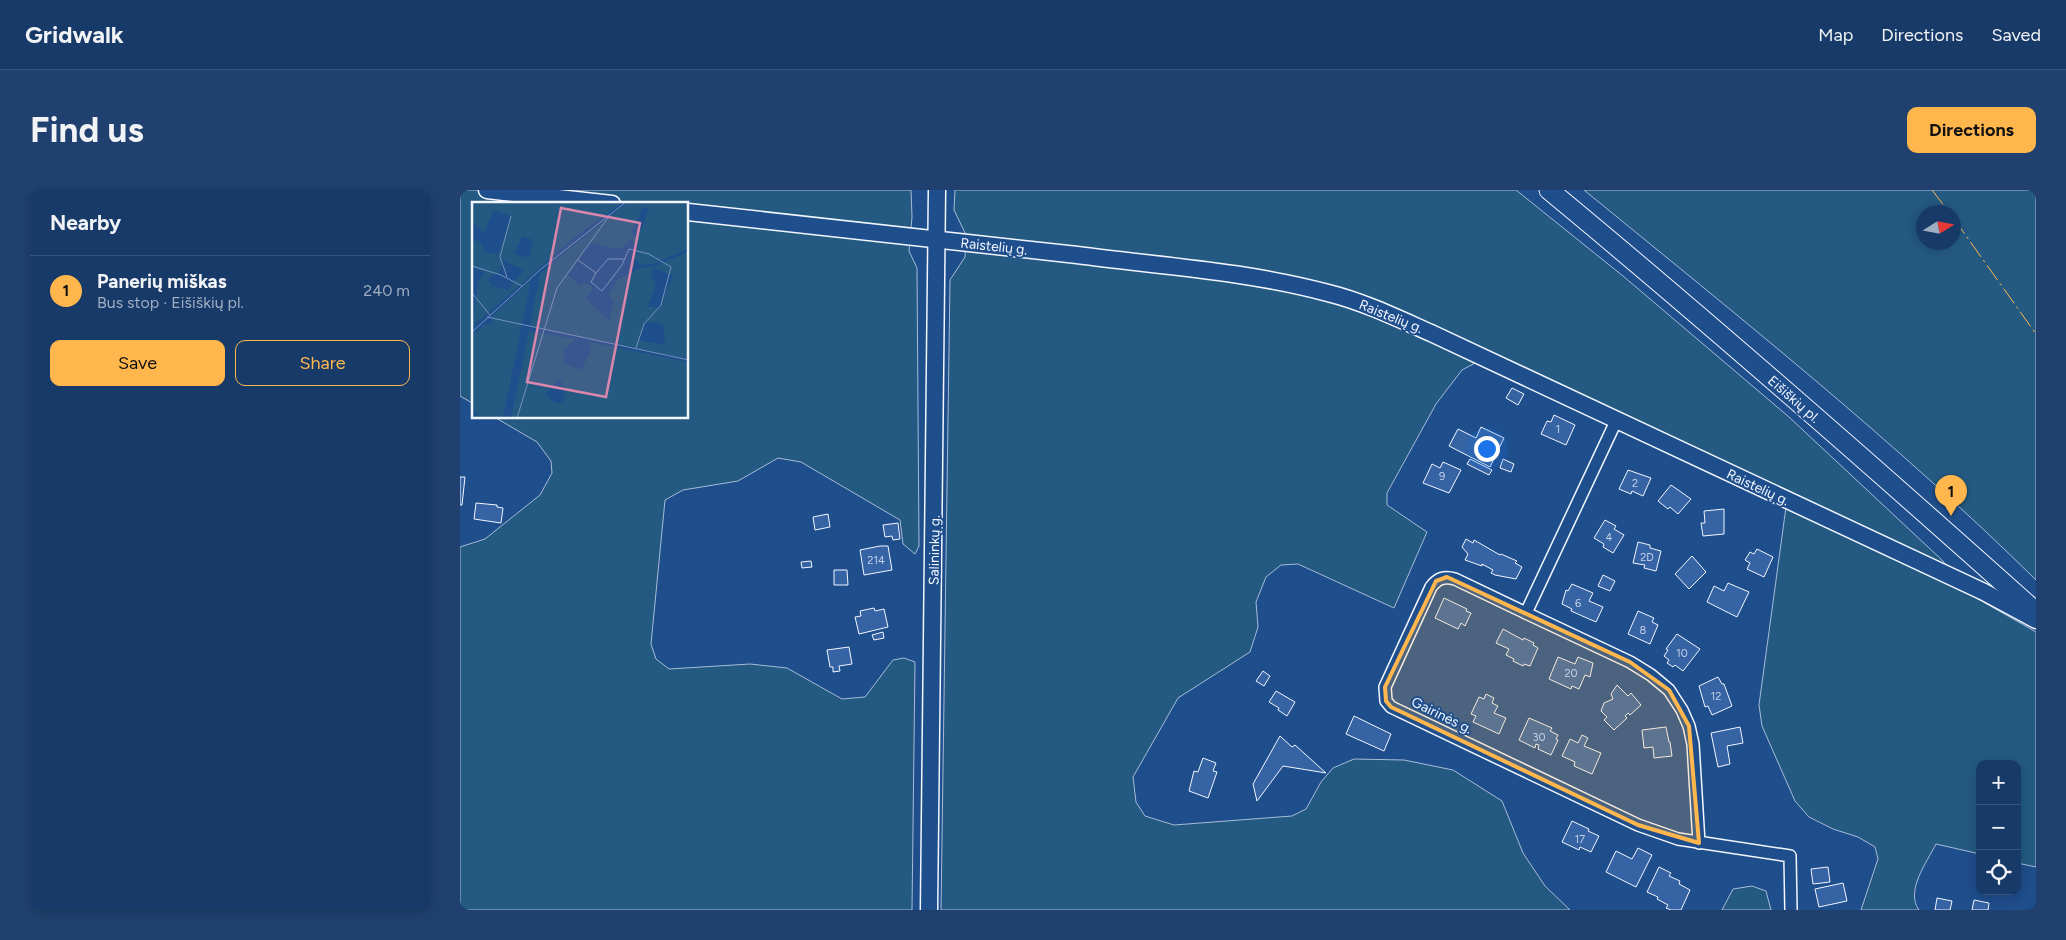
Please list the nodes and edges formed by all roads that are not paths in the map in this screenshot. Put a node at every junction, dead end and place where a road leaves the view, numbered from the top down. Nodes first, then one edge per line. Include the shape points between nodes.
1 (487, 190) edge
2 (938, 190) edge
3 (1549, 190) edge
4 (594, 202) edge
5 (689, 212) edge
6 (937, 239) junction
7 (1617, 419) junction
8 (2036, 612) edge
9 (1526, 613) junction
10 (2036, 620) edge
11 (1699, 843) junction
12 (929, 910) edge
13 (1791, 910) edge

1 - 4 main road
2 - 6 main road, Salininkų g.
3 - 8 main road, Eišiškių pl. via 1635,261
5 - 6 main road, Raistelių g.
6 - 7 main road, Raistelių g. via 1226,274 1330,293 1379,310
6 - 12 main road, Salininkų g.
7 - 9 street
7 - 10 main road, Raistelių g. via 1984,592
9 - 11 street, Gairinės g. via 1630,662 1669,690 1682,710 1691,735
9 - 11 street, Gairinės g. via 1456,579 1441,578 1431,588 1385,687 1386,701 1391,707 1638,826 1678,840
11 - 13 street, Gairinės g. via 1790,856

